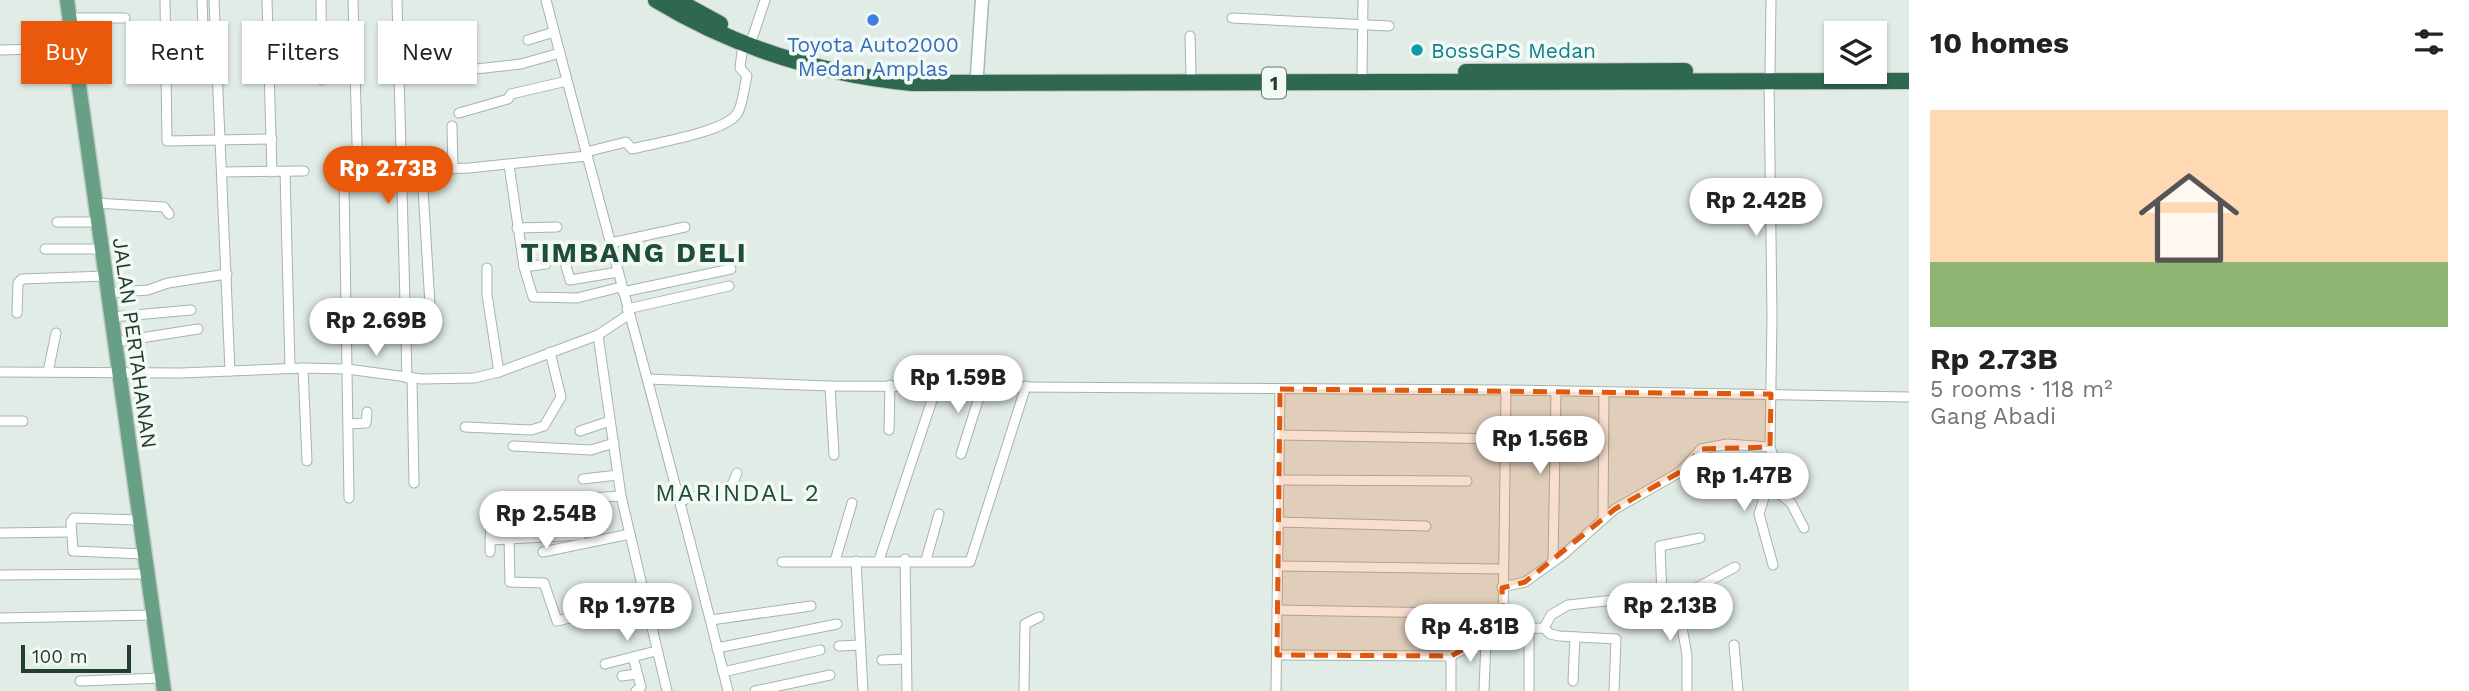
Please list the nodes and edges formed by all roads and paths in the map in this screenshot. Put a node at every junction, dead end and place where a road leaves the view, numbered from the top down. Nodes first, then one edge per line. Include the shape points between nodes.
1 (67, 0) edge
2 (165, 0) edge
3 (202, 0) edge
4 (214, 0) edge
5 (267, 0) edge
6 (321, 0) edge
7 (353, 0) edge
8 (397, 0) edge
9 (546, 0) edge
10 (656, 0) edge
11 (676, 0) edge
12 (765, 0) edge
13 (982, 0) edge
14 (1363, 0) edge
15 (1771, 0) edge
16 (70, 18) junction
17 (125, 18) dead end
18 (1232, 18) dead end
19 (70, 21) edge
20 (203, 21) edge
21 (321, 21) edge
22 (1363, 24) junction
23 (1388, 26) dead end
24 (554, 32) junction
25 (1190, 36) dead end
26 (528, 40) dead end
27 (747, 41) junction
28 (21, 49) edge
29 (0, 50) edge
30 (560, 53) junction
31 (477, 69) edge
32 (1887, 71) edge
33 (1909, 71) edge
34 (1824, 72) edge
35 (1362, 73) junction
36 (977, 74) junction
37 (1191, 74) junction
38 (1769, 76) junction
39 (567, 81) junction
40 (1909, 81) edge
41 (79, 84) edge
42 (459, 113) dead end
43 (452, 126) dead end
44 (272, 139) junction
45 (222, 141) junction
46 (587, 154) junction
47 (509, 165) junction
48 (453, 169) junction
49 (304, 171) dead end
50 (223, 172) junction
51 (272, 172) junction
52 (285, 172) junction
53 (373, 172) dead end
54 (402, 172) junction
55 (422, 172) junction
56 (94, 202) junction
57 (169, 214) dead end
58 (57, 222) dead end
59 (97, 222) junction
60 (557, 227) dead end
61 (685, 227) dead end
62 (517, 228) junction
63 (611, 243) junction
64 (100, 248) junction
65 (45, 249) dead end
66 (564, 259) dead end
67 (546, 264) dead end
68 (524, 267) junction
69 (487, 268) dead end
70 (731, 269) dead end
71 (618, 271) junction
72 (227, 274) junction
73 (106, 276) junction
74 (729, 286) dead end
75 (622, 289) junction
76 (108, 293) junction
77 (191, 310) dead end
78 (628, 312) junction
79 (17, 313) dead end
80 (112, 317) junction
81 (198, 329) dead end
82 (405, 330) junction
83 (55, 333) dead end
84 (598, 335) junction
85 (115, 342) junction
86 (550, 352) junction
87 (290, 368) junction
88 (303, 368) junction
89 (347, 369) junction
90 (230, 371) junction
91 (0, 372) edge
92 (48, 372) junction
93 (499, 372) junction
94 (118, 373) junction
95 (412, 378) junction
96 (648, 379) junction
97 (890, 385) junction
98 (983, 385) junction
99 (830, 386) junction
100 (937, 386) junction
101 (1026, 386) junction
102 (1280, 389) junction
103 (1506, 390) junction
104 (1556, 391) junction
105 (1604, 393) junction
106 (1771, 394) junction
107 (1909, 397) edge
108 (367, 412) dead end
109 (0, 421) edge
110 (23, 421) dead end
111 (610, 421) junction
112 (349, 424) junction
113 (465, 428) dead end
114 (889, 430) dead end
115 (580, 431) dead end
116 (1279, 435) junction
117 (1504, 439) junction
118 (614, 443) junction
119 (419, 445) dead end
120 (513, 446) dead end
121 (1770, 447) junction
122 (961, 454) dead end
123 (834, 455) dead end
124 (307, 461) dead end
125 (737, 473) dead end
126 (618, 475) junction
127 (583, 479) dead end
128 (1278, 480) junction
129 (1467, 481) dead end
130 (414, 482) dead end
131 (1768, 485) junction
132 (621, 496) junction
133 (349, 498) dead end
134 (680, 501) junction
135 (852, 503) dead end
136 (939, 514) dead end
137 (1603, 519) junction
138 (139, 520) junction
139 (1278, 522) junction
140 (1426, 526) dead end
141 (1804, 528) dead end
142 (71, 532) junction
143 (0, 533) edge
144 (630, 534) junction
145 (581, 535) dead end
146 (558, 536) junction
147 (1700, 538) dead end
148 (509, 539) junction
149 (490, 540) junction
150 (561, 550) junction
151 (490, 552) dead end
152 (543, 552) dead end
153 (144, 554) junction
154 (905, 559) junction
155 (879, 560) junction
156 (926, 560) junction
157 (835, 561) junction
158 (856, 561) junction
159 (782, 562) dead end
160 (1553, 562) junction
161 (1773, 565) dead end
162 (1278, 566) junction
163 (1735, 567) dead end
164 (1502, 569) junction
165 (0, 575) edge
166 (146, 575) junction
167 (1502, 587) junction
168 (1676, 594) junction
169 (1662, 596) junction
170 (645, 600) junction
171 (811, 606) dead end
172 (1277, 610) junction
173 (1503, 614) junction
174 (154, 615) junction
175 (1039, 617) dead end
176 (0, 618) edge
177 (711, 620) junction
178 (837, 624) dead end
179 (1504, 627) junction
180 (1544, 628) junction
181 (1529, 629) junction
182 (1575, 637) junction
183 (1486, 638) junction
184 (860, 645) junction
185 (1734, 645) dead end
186 (839, 646) dead end
187 (717, 648) junction
188 (820, 650) dead end
189 (656, 651) junction
190 (1277, 654) junction
191 (1451, 656) junction
192 (634, 657) junction
193 (906, 659) junction
194 (882, 660) dead end
195 (605, 664) dead end
196 (723, 672) junction
197 (638, 674) junction
198 (830, 674) dead end
199 (622, 676) dead end
200 (80, 681) dead end
201 (1573, 681) dead end
202 (163, 685) edge
203 (636, 691) edge
204 (667, 691) edge
205 (728, 691) edge
206 (755, 691) edge
207 (863, 691) edge
208 (907, 691) edge
209 (1024, 691) edge
210 (1276, 691) edge
211 (1451, 691) edge
212 (1484, 691) edge
213 (1529, 691) edge
214 (1614, 691) edge
215 (1686, 691) edge
216 (1738, 691) edge

1 - 16 main road, JALAN PERTAHANAN
2 - 45 street via 166,139
3 - 20 street
4 - 45 street
5 - 44 street
6 - 21 street
7 - 89 street via 358,178 344,183
8 - 54 street
9 - 24 street
10 - 27 highway, 1 via 696,23
11 - 27 highway, 1
12 - 27 street
13 - 36 street
14 - 22 street
15 - 38 street
16 - 17 street
16 - 19 main road, JALAN PERTAHANAN
18 - 22 street
22 - 23 street
22 - 35 street
24 - 26 street
24 - 30 street
25 - 37 street
27 - 36 highway, 1 via 865,69
27 - 38 highway, 1 via 843,75 927,84
27 - 46 street via 740,68 747,76 737,114 720,127 632,149 626,142
28 - 29 street
30 - 31 street
30 - 39 street
32 - 33 highway
34 - 38 highway, 1
35 - 37 highway, 1
35 - 38 highway, 1
36 - 37 highway, 1
38 - 40 highway, 1
38 - 106 street
39 - 42 street
39 - 46 street
41 - 56 main road, JALAN PERTAHANAN
43 - 48 street
44 - 45 street
44 - 51 street
45 - 50 street
46 - 47 street
46 - 63 street
47 - 48 street
47 - 62 street
48 - 55 street
49 - 52 street
50 - 51 street
50 - 72 street
51 - 52 street
52 - 87 street
53 - 54 street
54 - 55 street
54 - 82 street
55 - 82 street via 432,322 427,328
56 - 57 street via 164,207
56 - 59 main road, JALAN PERTAHANAN
58 - 59 street
59 - 64 main road, JALAN PERTAHANAN
60 - 62 street
61 - 63 street
62 - 68 street
63 - 71 street
64 - 65 street
64 - 73 main road, JALAN PERTAHANAN
66 - 71 street via 572,280
67 - 68 street
68 - 75 street via 536,298 577,298
69 - 93 street
70 - 75 street
71 - 75 street
72 - 76 street
72 - 90 street
73 - 76 main road, JALAN PERTAHANAN
73 - 79 street via 22,279
74 - 78 street
75 - 78 street
76 - 80 main road, JALAN PERTAHANAN
77 - 80 street
78 - 84 street
78 - 96 street
80 - 85 main road, JALAN PERTAHANAN
81 - 85 street
82 - 95 street
83 - 92 street
84 - 86 street
84 - 111 street
85 - 94 main road, JALAN PERTAHANAN
86 - 93 street
86 - 113 street via 561,397 544,426 531,430
87 - 88 street
87 - 90 street
88 - 89 street
88 - 124 street
89 - 95 street
89 - 112 street
90 - 94 street
91 - 92 street
92 - 94 street
93 - 95 street via 474,378
94 - 138 main road, JALAN PERTAHANAN
95 - 119 street
95 - 130 street
96 - 99 street
96 - 134 street
97 - 99 street
97 - 100 street
97 - 114 street
98 - 100 street
98 - 101 street
98 - 122 street
99 - 123 street
100 - 155 street
101 - 102 street
101 - 156 street via 972,560 961,564
102 - 103 street
102 - 116 street
103 - 104 street
103 - 117 street
104 - 105 street
104 - 160 street
105 - 106 street
105 - 137 street
106 - 107 street
106 - 121 street
108 - 112 street via 366,423
109 - 110 street
111 - 115 street
111 - 118 street
112 - 133 street
116 - 117 street
116 - 128 street
117 - 164 street
118 - 120 street via 595,450
118 - 126 street
121 - 131 street via 1775,459
121 - 137 street via 1707,446 1680,472
125 - 134 street via 732,485
126 - 127 street
126 - 132 street
128 - 129 street
128 - 139 street
131 - 141 street via 1791,503
131 - 161 street via 1759,514
132 - 144 street
132 - 149 street via 491,504
134 - 177 street
135 - 157 street
136 - 156 street
137 - 160 street
138 - 142 street via 74,518
138 - 153 main road, JALAN PERTAHANAN
139 - 140 street
139 - 162 street
142 - 143 street
142 - 153 street via 74,553
144 - 150 street
144 - 170 street
145 - 146 street
146 - 148 street
146 - 150 street
147 - 169 street via 1660,546
148 - 149 street
148 - 170 street via 510,582 544,583 557,621
149 - 151 street
150 - 152 street
153 - 166 main road, JALAN PERTAHANAN
154 - 155 street
154 - 156 street
154 - 193 street
155 - 158 street
157 - 158 street
157 - 159 street
158 - 184 street
160 - 167 street via 1518,586
162 - 164 street
162 - 172 street
163 - 168 street via 1689,592
164 - 167 street
165 - 166 street
166 - 174 main road, JALAN PERTAHANAN
167 - 173 street
168 - 169 street
168 - 215 street via 1687,655
169 - 180 street via 1568,605 1551,615
170 - 189 street
171 - 177 street
172 - 173 street
172 - 190 street
173 - 179 street
174 - 176 street
174 - 202 main road, JALAN PERTAHANAN
175 - 209 street via 1025,624
177 - 187 street
178 - 187 street
179 - 181 street
179 - 183 street
180 - 181 street
180 - 182 street via 1553,635
181 - 213 street
182 - 201 street
182 - 214 street via 1617,640
183 - 191 street
183 - 212 street
184 - 186 street
184 - 207 street
185 - 216 street
187 - 196 street
188 - 196 street
189 - 192 street
189 - 204 street
190 - 191 street
190 - 210 street
191 - 211 street
192 - 195 street
192 - 197 street
193 - 194 street
193 - 208 street
196 - 205 street
197 - 199 street
197 - 203 street via 641,688
198 - 206 street
200 - 202 street

